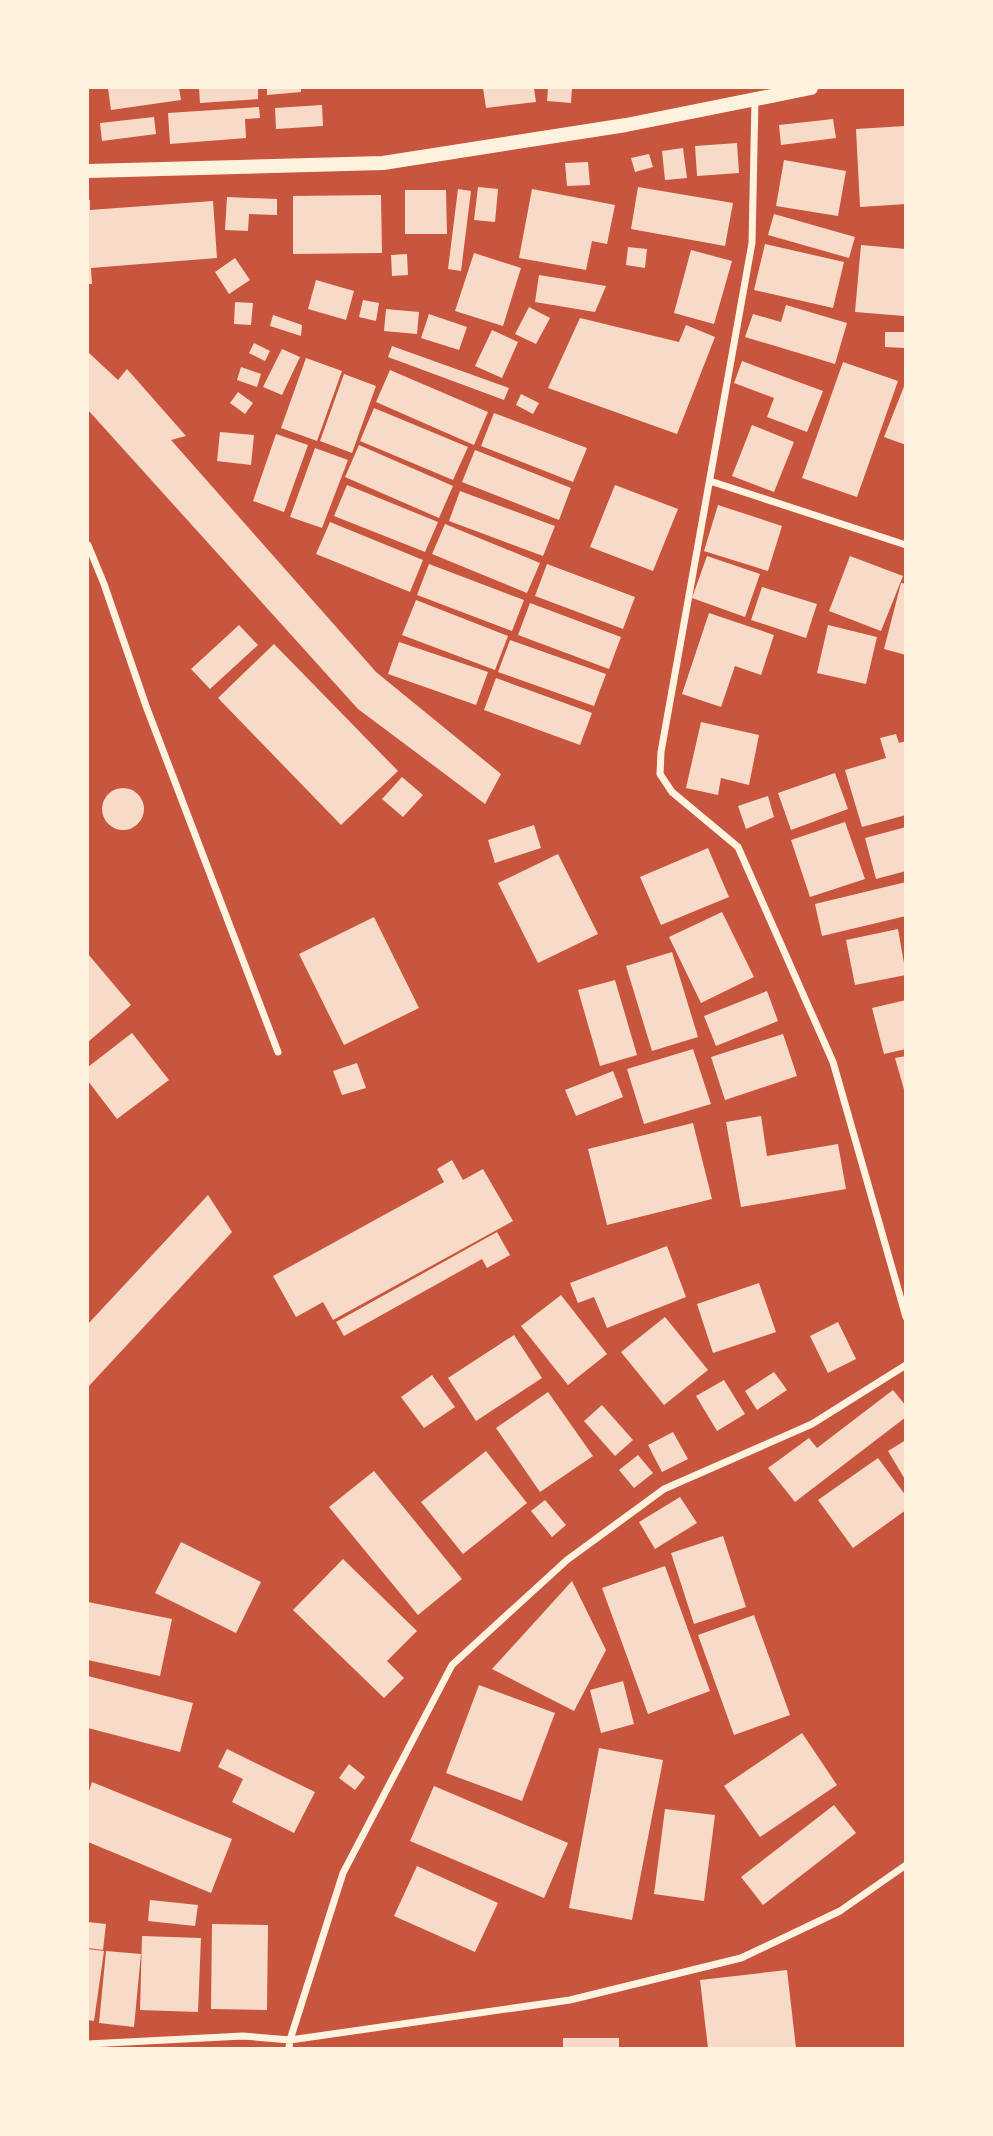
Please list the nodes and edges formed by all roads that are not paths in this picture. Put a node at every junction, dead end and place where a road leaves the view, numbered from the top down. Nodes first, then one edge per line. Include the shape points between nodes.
1 (811, 88) edge
2 (755, 100) junction
3 (88, 171) edge
4 (710, 481) junction
5 (88, 545) edge
6 (905, 545) edge
7 (278, 1052) dead end
8 (905, 1317) edge
9 (905, 1364) edge
10 (905, 1865) edge
11 (88, 2043) edge
12 (290, 2044) edge

1 - 2 main road
2 - 3 main road via 383,163
2 - 4 street via 752,243
4 - 6 street
4 - 8 street via 660,774 672,792 737,847 832,1062
5 - 7 street
9 - 12 street via 811,1424 664,1489 567,1560 452,1665 343,1873
10 - 12 street via 840,1911 741,1958 570,2000
11 - 12 street via 243,2036

